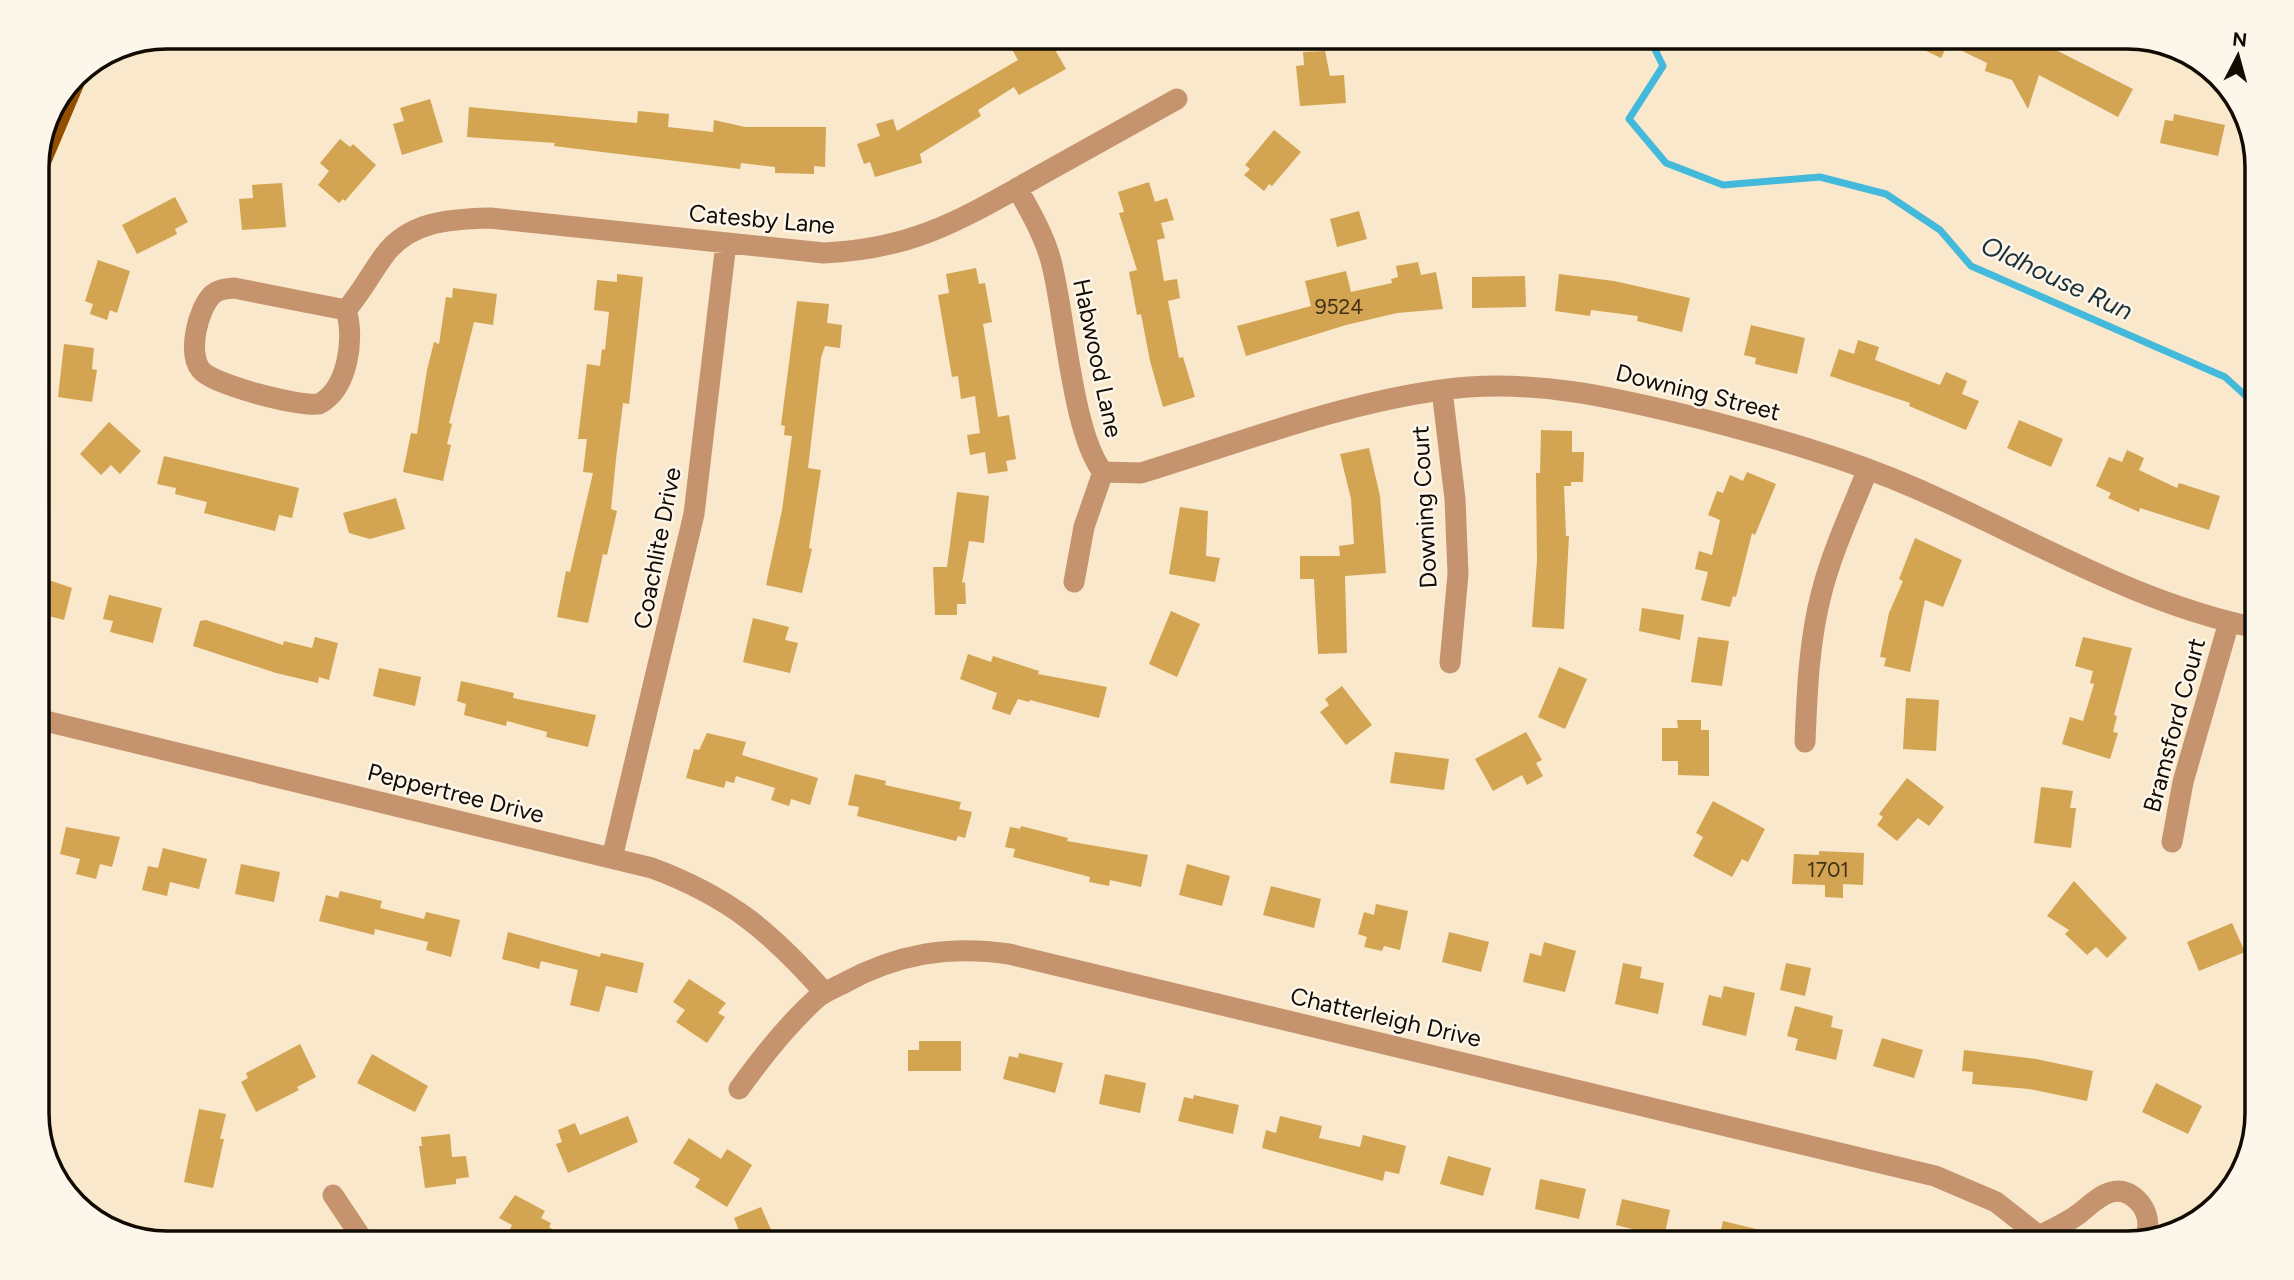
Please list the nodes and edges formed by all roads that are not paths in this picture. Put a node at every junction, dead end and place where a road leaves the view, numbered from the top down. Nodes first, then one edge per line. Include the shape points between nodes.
1 (1177, 99) dead end
2 (1017, 188) junction
3 (726, 243) junction
4 (346, 310) junction
5 (1442, 390) junction
6 (1868, 469) junction
7 (1102, 472) junction
8 (1074, 582) dead end
9 (2229, 622) junction
10 (2245, 625) edge
11 (1450, 663) dead end
12 (49, 722) edge
13 (1805, 742) dead end
14 (2172, 842) dead end
15 (612, 858) junction
16 (825, 993) junction
17 (739, 1089) dead end
18 (333, 1195) dead end
19 (2146, 1229) edge
20 (357, 1231) edge
21 (2034, 1231) edge
22 (2056, 1231) edge

1 - 2 street, Catesby Lane
2 - 3 street, Catesby Lane via 947,227 894,245 824,253
2 - 7 street, Habwood Lane via 1051,260 1082,422
3 - 4 street, Catesby Lane via 490,218 447,219 412,231 384,254
3 - 15 street, Coachlite Drive via 694,513
4 - 4 street via 234,288 219,290 201,317 195,344 197,364 210,378 296,403 319,404 336,390 351,342
5 - 6 street, Downing Street via 1548,388 1622,399 1792,442
5 - 7 street, Downing Street via 1370,404 1141,473
5 - 11 street, Downing Court via 1455,499 1458,574
6 - 9 street, Downing Street via 2086,570
6 - 13 street via 1821,592 1808,672
7 - 8 street, Habwood Lane via 1084,527
9 - 10 street, Downing Street
9 - 14 street, Bramsford Court via 2183,782
12 - 15 street, Peppertree Drive
15 - 16 street, Peppertree Drive via 680,879 724,900 783,946
16 - 17 street, Chatterleigh Drive via 776,1041
16 - 21 street, Chatterleigh Drive via 888,962 918,953 979,949 1009,954 1935,1176 1996,1202
18 - 20 street
19 - 22 street via 2144,1208 2120,1191 2103,1193

